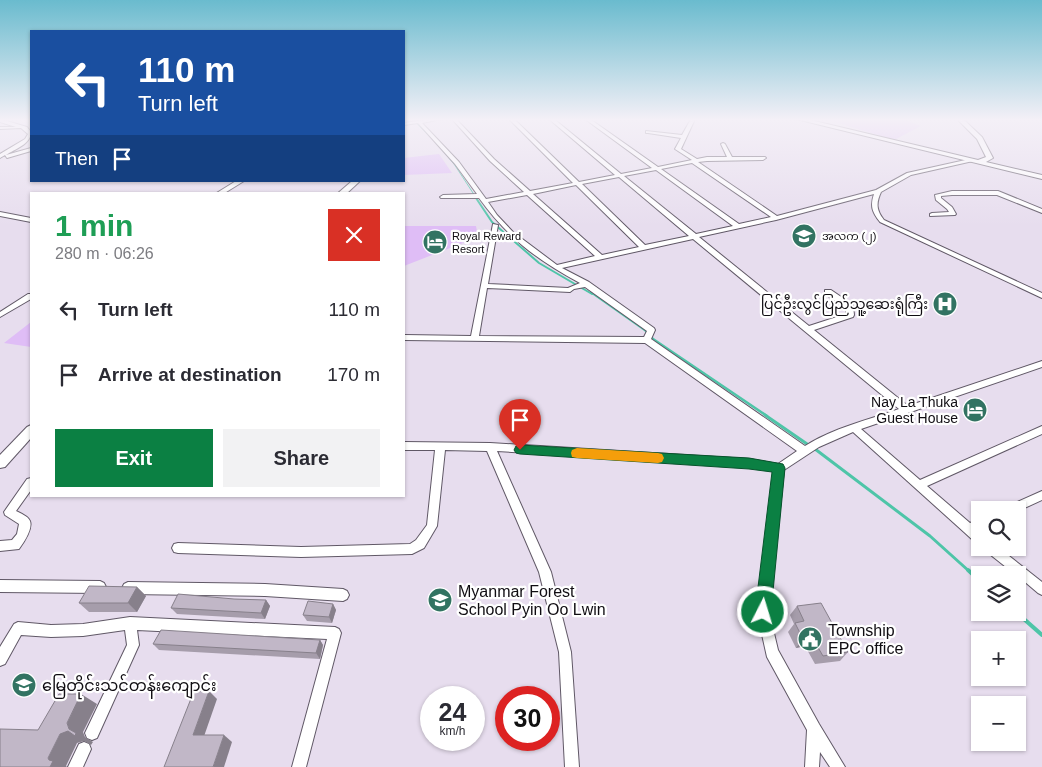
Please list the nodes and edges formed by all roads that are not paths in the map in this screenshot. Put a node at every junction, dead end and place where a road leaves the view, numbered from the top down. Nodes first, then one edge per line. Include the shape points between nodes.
1 (449, 155) edge
2 (487, 155) edge
3 (547, 155) edge
4 (594, 155) edge
5 (636, 155) edge
6 (686, 155) edge
7 (728, 155) edge
8 (944, 155) edge
9 (988, 155) edge
10 (730, 158) junction
11 (764, 158) dead end
12 (990, 158) junction
13 (695, 161) junction
14 (973, 162) junction
15 (655, 169) junction
16 (1005, 169) junction
17 (620, 176) junction
18 (1042, 177) edge
19 (239, 182) edge
20 (356, 182) edge
21 (577, 185) junction
22 (878, 191) junction
23 (222, 192) edge
24 (343, 192) edge
25 (529, 194) junction
26 (480, 196) junction
27 (443, 197) dead end
28 (485, 201) junction
29 (1042, 211) edge
30 (0, 214) edge
31 (932, 215) dead end
32 (776, 218) junction
33 (30, 220) edge
34 (495, 224) dead end
35 (739, 227) junction
36 (695, 237) junction
37 (644, 248) junction
38 (601, 258) junction
39 (557, 267) junction
40 (483, 286) junction
41 (582, 286) junction
42 (828, 292) dead end
43 (1042, 296) edge
44 (30, 297) edge
45 (0, 315) edge
46 (809, 329) junction
47 (649, 337) junction
48 (405, 338) edge
49 (474, 339) junction
50 (1042, 364) edge
51 (906, 410) junction
52 (854, 428) junction
53 (1042, 430) edge
54 (27, 441) edge
55 (405, 446) edge
56 (440, 446) junction
57 (490, 447) junction
58 (809, 448) junction
59 (0, 462) edge
60 (779, 468) junction
61 (30, 483) edge
62 (920, 484) junction
63 (1042, 495) edge
64 (1026, 502) edge
65 (971, 528) edge
66 (968, 529) junction
67 (971, 532) edge
68 (0, 546) edge
69 (178, 548) dead end
70 (1000, 556) edge
71 (0, 586) edge
72 (1041, 587) edge
73 (344, 595) dead end
74 (130, 623) junction
75 (0, 659) edge
76 (814, 729) junction
77 (92, 732) dead end
78 (84, 749) dead end
79 (75, 767) edge
80 (299, 767) edge
81 (572, 767) edge
82 (812, 767) edge
83 (838, 767) edge

1 - 26 street
2 - 25 street
3 - 21 street
4 - 17 street
5 - 15 street
6 - 13 street
7 - 10 street
8 - 14 street
9 - 12 street
10 - 11 street
10 - 13 street
12 - 14 street
12 - 16 street
13 - 15 street
13 - 32 street
14 - 16 street
14 - 22 street via 909,174
15 - 17 street
15 - 35 street
16 - 18 street
17 - 21 street
17 - 36 street
19 - 23 street
20 - 24 street
21 - 25 street
21 - 37 street
22 - 32 street
22 - 43 street via 874,211 882,221
25 - 28 street
25 - 38 street
26 - 27 street
26 - 28 street
28 - 39 street via 511,233
29 - 31 street via 998,193 952,192 938,195 938,199 953,214
30 - 33 street
32 - 35 street
34 - 40 street
35 - 36 street
36 - 37 street
36 - 46 street
37 - 38 street
38 - 39 street
39 - 41 street
40 - 41 street via 570,290
40 - 49 street
41 - 47 street via 651,330
42 - 46 street via 850,307 850,315
44 - 45 street
46 - 51 street
47 - 49 street
47 - 58 street
48 - 49 street
50 - 51 street
51 - 52 street
52 - 58 street
52 - 62 street
53 - 62 street
54 - 59 street
55 - 56 street
56 - 57 street
56 - 69 street via 432,526 420,544 412,548 301,552
57 - 60 street
57 - 81 street via 545,572 565,652
58 - 60 street
60 - 76 street via 763,612 772,652
61 - 68 street via 9,512 25,522 22,536 14,545
62 - 66 street
63 - 64 street
65 - 66 street
66 - 67 street
70 - 72 street
71 - 73 street via 265,590
74 - 75 street via 83,630 18,628
74 - 77 street via 133,645
74 - 80 street via 335,633
76 - 82 street
76 - 83 street
78 - 79 street

